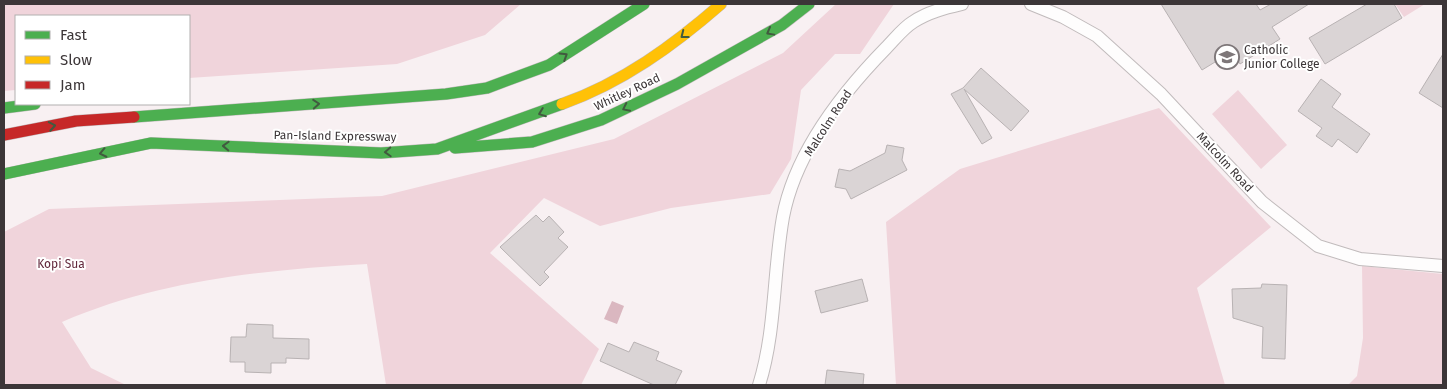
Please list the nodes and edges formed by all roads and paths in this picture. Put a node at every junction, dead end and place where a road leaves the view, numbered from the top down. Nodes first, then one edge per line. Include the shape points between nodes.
1 (644, 4) edge
2 (721, 4) edge
3 (809, 4) edge
4 (962, 4) edge
5 (1031, 4) edge
6 (199, 101) dead end
7 (27, 105) edge
8 (4, 108) edge
9 (268, 108) junction
10 (4, 135) edge
11 (437, 149) junction
12 (4, 174) edge
13 (1443, 266) edge
14 (759, 385) edge

9 -> 1 main road via 487,88 549,65
2 -> 11 main road, Pan-Island Expressway via 673,44 634,70 580,98
3 -> 11 main road, Whitley Road via 782,25 677,84 601,120 532,142
4 - 14 street, Malcolm Road via 937,9 912,22 861,74 834,109 806,155 783,218 772,321
5 - 13 street, Malcolm Road via 1097,36 1161,94 1262,202 1318,246 1360,260
6 - 9 main road
7 - 8 main road
10 -> 9 main road via 76,121
11 -> 12 main road, Pan-Island Expressway via 381,153 151,143

